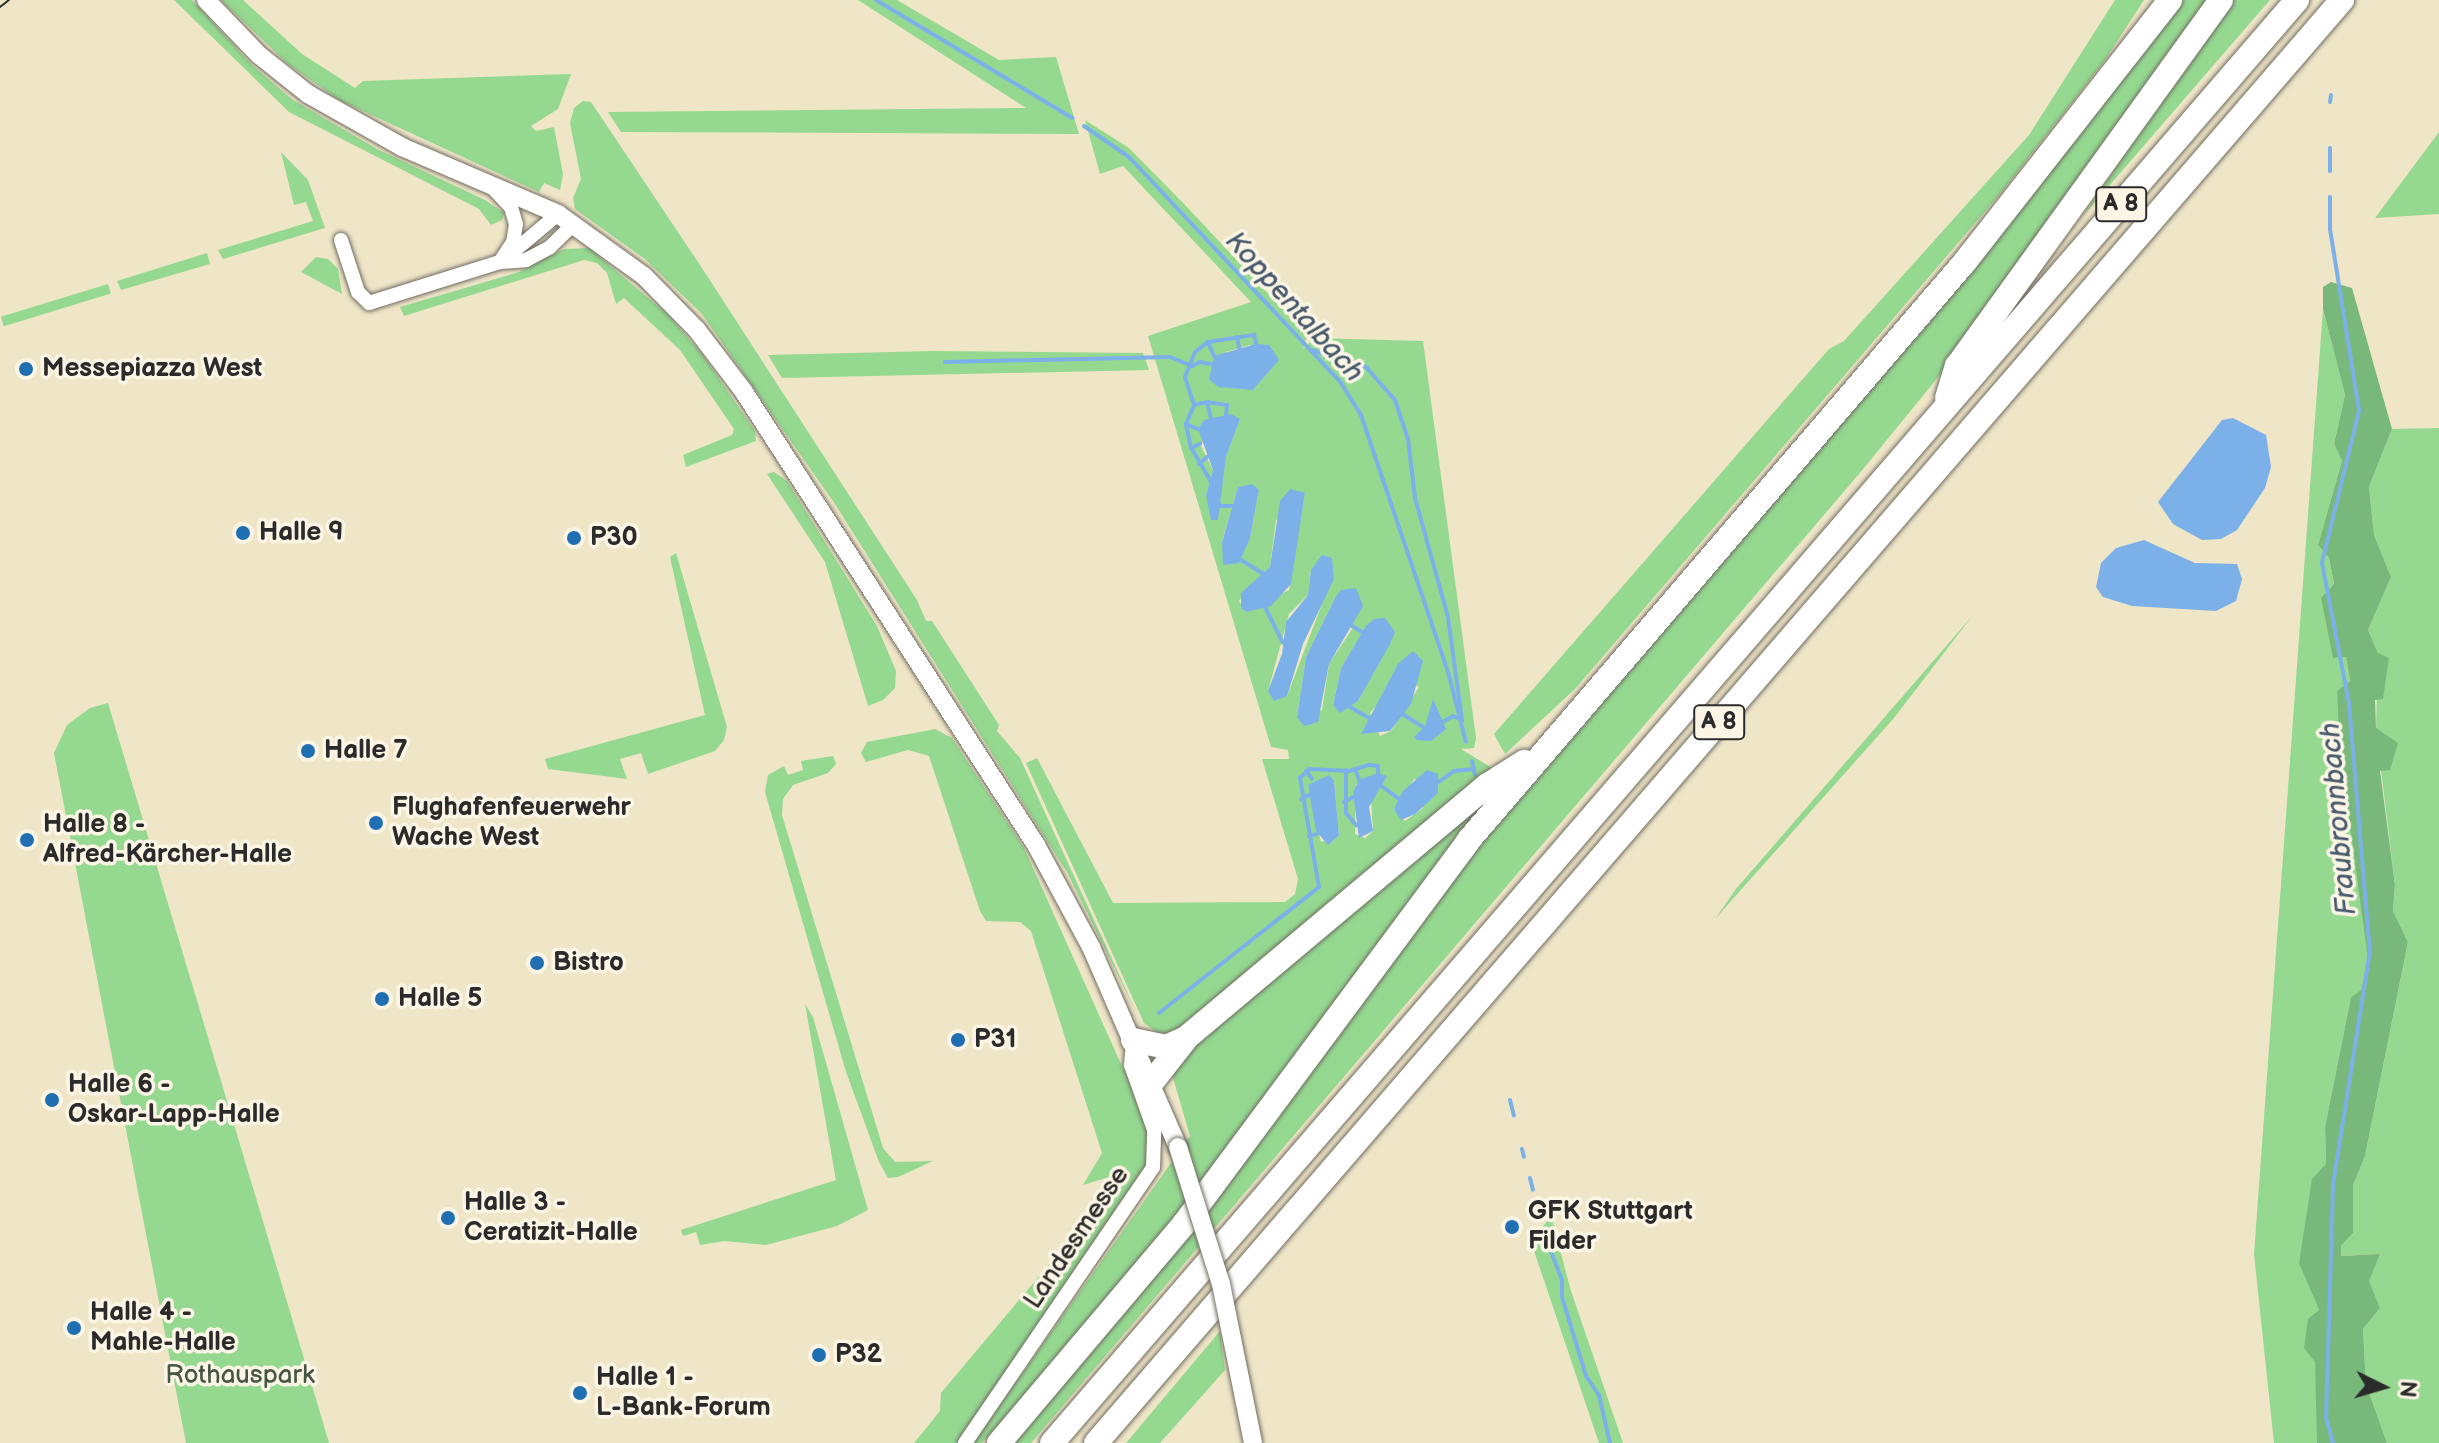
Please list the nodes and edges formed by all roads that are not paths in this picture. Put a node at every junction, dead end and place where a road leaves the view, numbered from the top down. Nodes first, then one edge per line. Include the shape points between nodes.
1 (206, 0) edge
2 (2149, 0) edge
3 (2170, 0) edge
4 (2221, 0) edge
5 (2297, 0) edge
6 (2342, 0) edge
7 (2109, 82) junction
8 (490, 184) junction
9 (558, 214) junction
10 (574, 224) junction
11 (341, 240) dead end
12 (500, 262) junction
13 (1944, 408) junction
14 (1549, 745) junction
15 (1186, 1038) junction
16 (1133, 1040) junction
17 (1152, 1082) junction
18 (965, 1443) edge
19 (999, 1443) edge
20 (1052, 1443) edge
21 (1096, 1443) edge
22 (1253, 1443) edge

1 - 8 main road via 259,55 308,94 402,147
2 - 7 highway
3 - 7 highway
4 - 13 highway, A 8 via 1957,366
5 - 13 highway, A 8
6 - 21 highway, A 8
7 - 14 highway via 1944,287
8 - 9 main road
8 - 12 street via 511,207 516,224 513,242
9 - 10 main road
9 - 12 street
10 - 12 street via 526,260
10 - 16 main road via 644,276 738,382 1036,845
11 - 12 street via 358,292 369,303
13 - 20 highway, A 8
14 - 15 highway via 1488,785
14 - 19 highway via 1405,920 1184,1224
15 - 16 highway via 1166,1047
15 - 17 highway
16 - 17 main road
16 - 18 street, Landesmesse via 1131,1065 1154,1130 1153,1167
17 - 22 main road, bridge via 1221,1284

